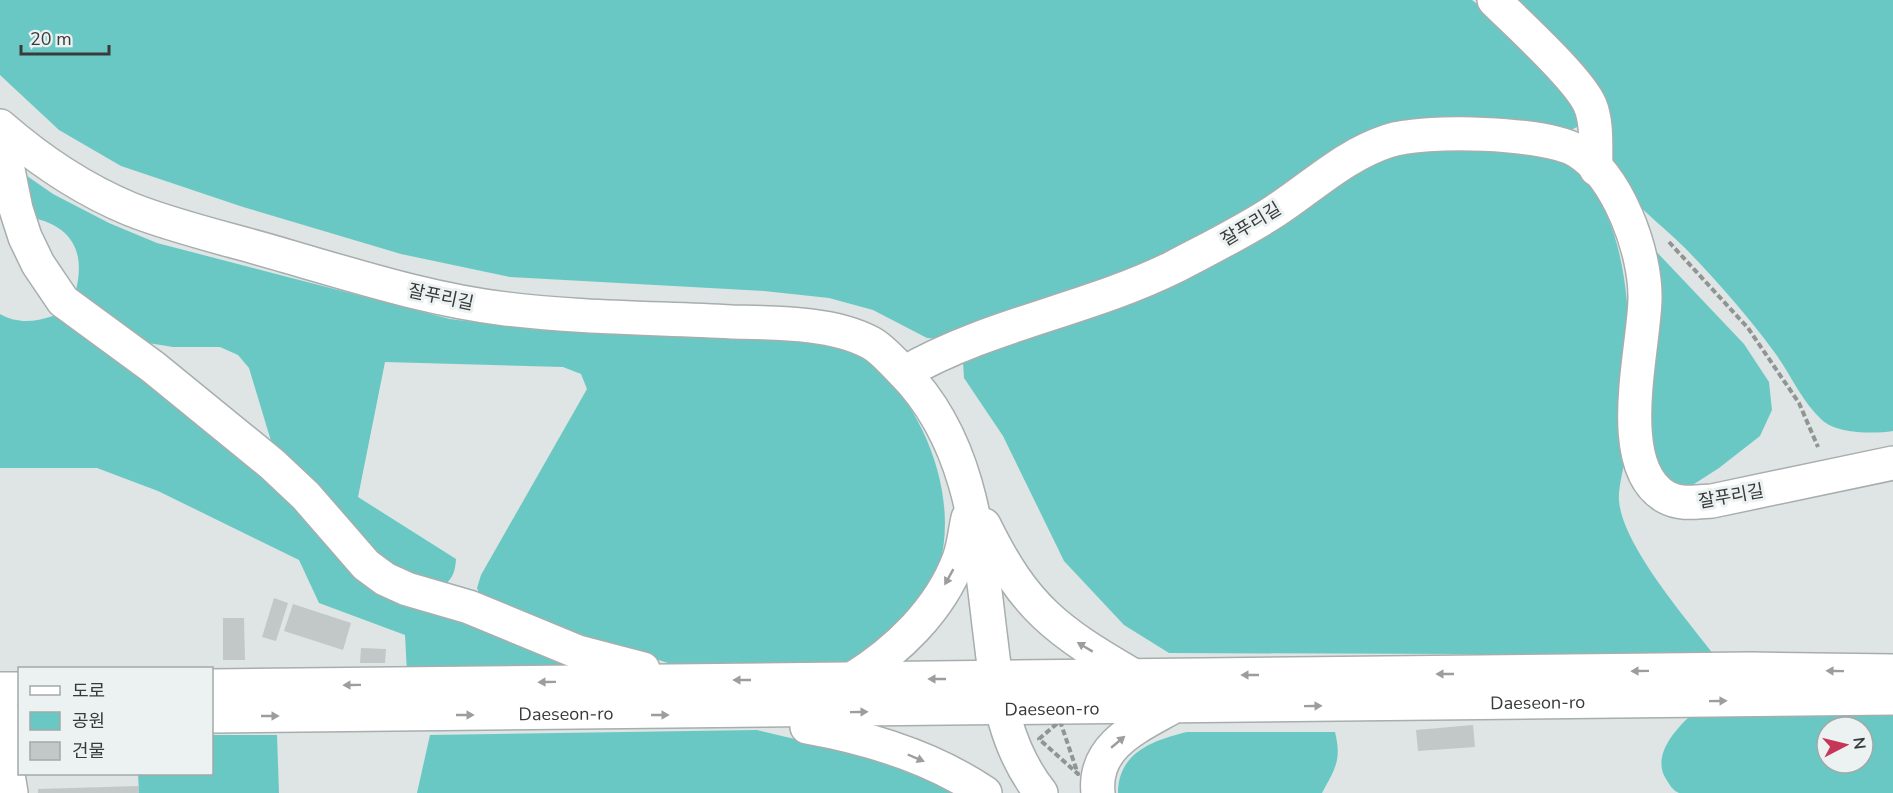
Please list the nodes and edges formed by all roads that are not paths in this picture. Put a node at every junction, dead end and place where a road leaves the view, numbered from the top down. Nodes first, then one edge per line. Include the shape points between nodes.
1 (1494, 0) edge
2 (0, 128) edge
3 (1596, 169) junction
4 (904, 373) junction
5 (1893, 463) edge
6 (972, 502) junction
7 (1893, 671) edge
8 (1136, 677) junction
9 (852, 679) junction
10 (691, 681) junction
11 (213, 686) edge
12 (998, 693) junction
13 (1893, 698) edge
14 (9, 705) edge
15 (1171, 708) junction
16 (758, 714) junction
17 (213, 716) edge
18 (3, 760) edge
19 (11, 793) edge
20 (985, 793) edge
21 (1041, 793) edge
22 (1098, 793) edge

1 - 3 street via 1579,88 1590,105
2 - 4 street, 잘푸리길 via 69,179 132,210 375,282 456,302 543,313 829,329 871,343
2 - 10 street, 잘푸리길 via 25,237 63,301 153,367 272,464 306,496 366,565 407,590 469,607 578,652
3 - 4 street, 잘푸리길 via 1577,151 1544,142 1456,132 1389,141 1357,154 1274,212 1170,268 1104,296 951,348
3 - 5 street, 잘푸리길 via 1615,193 1632,226 1641,261 1645,298 1635,393 1637,438 1641,467 1652,486 1668,498 1689,503 1712,501
4 - 6 street, 잘푸리길 via 934,411 960,461
8 -> 6 street via 1079,644 1024,595 998,555
6 -> 9 street via 959,559 925,617 896,648
6 - 12 street, 잘푸리길
7 -> 8 street, Daeseon-ro via 1751,669
8 - 12 street, Daeseon-ro
9 -> 10 street, Daeseon-ro
12 -> 9 street, Daeseon-ro
10 -> 11 street, Daeseon-ro
12 - 15 street, Daeseon-ro
16 -> 12 street, Daeseon-ro
12 - 21 street, 잘푸리길 via 1021,764
15 -> 13 street, Daeseon-ro
14 - 18 street
22 -> 15 street via 1100,764 1111,747
17 -> 16 street, Daeseon-ro
16 -> 20 street via 880,743
18 - 19 street

